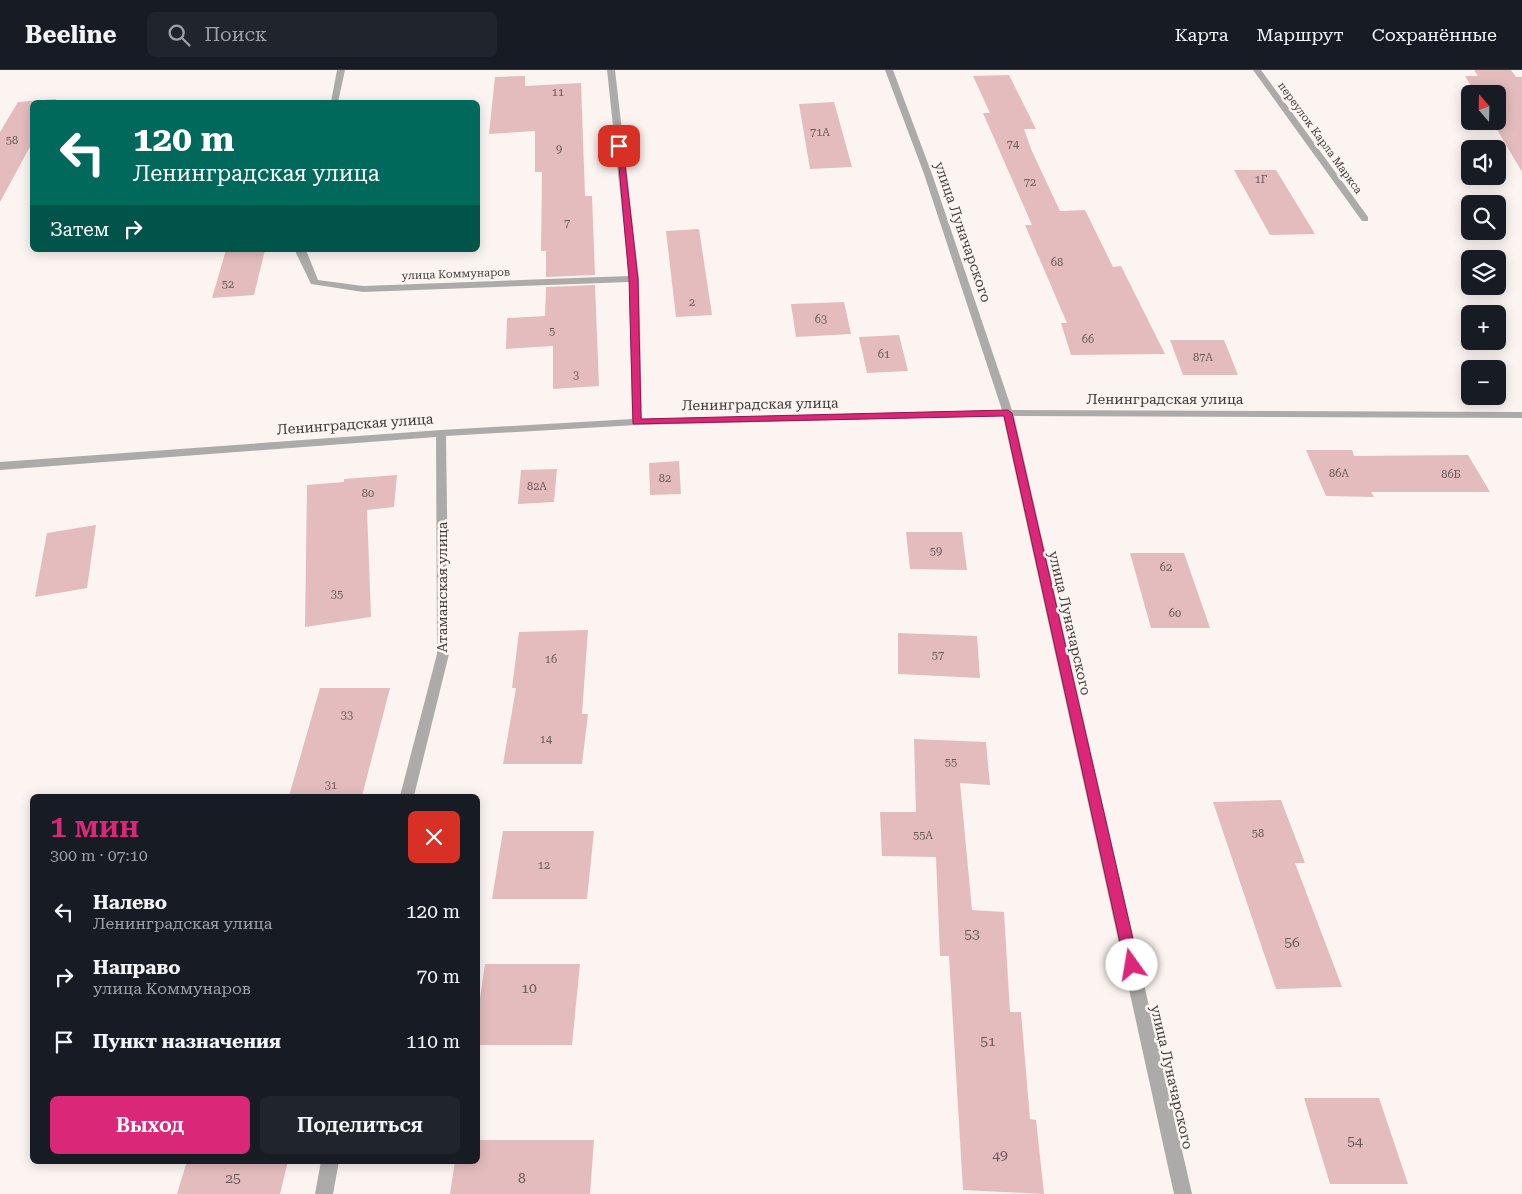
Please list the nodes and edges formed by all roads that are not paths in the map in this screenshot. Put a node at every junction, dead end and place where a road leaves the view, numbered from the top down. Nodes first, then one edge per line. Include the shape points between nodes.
1 (341, 70) edge
2 (611, 70) edge
3 (889, 70) edge
4 (1257, 70) edge
5 (334, 100) edge
6 (1365, 219) dead end
7 (302, 252) edge
8 (634, 279) junction
9 (1008, 413) junction
10 (1522, 415) edge
11 (637, 422) junction
12 (441, 433) junction
13 (0, 466) edge
14 (408, 794) edge
15 (329, 1164) edge
16 (324, 1194) edge
17 (1183, 1194) edge

1 - 5 street
2 - 8 street
3 - 9 street, улица Луначарского via 928,174
4 - 6 street, переулок Карла Маркса
7 - 8 street, улица Коммунаров via 314,282 363,289
8 - 11 street
9 - 10 street, Ленинградская улица
9 - 11 street, Ленинградская улица
9 - 17 street, улица Луначарского
11 - 12 street, Ленинградская улица
12 - 13 street, Ленинградская улица
12 - 14 street, Атаманская улица via 443,654
15 - 16 street

